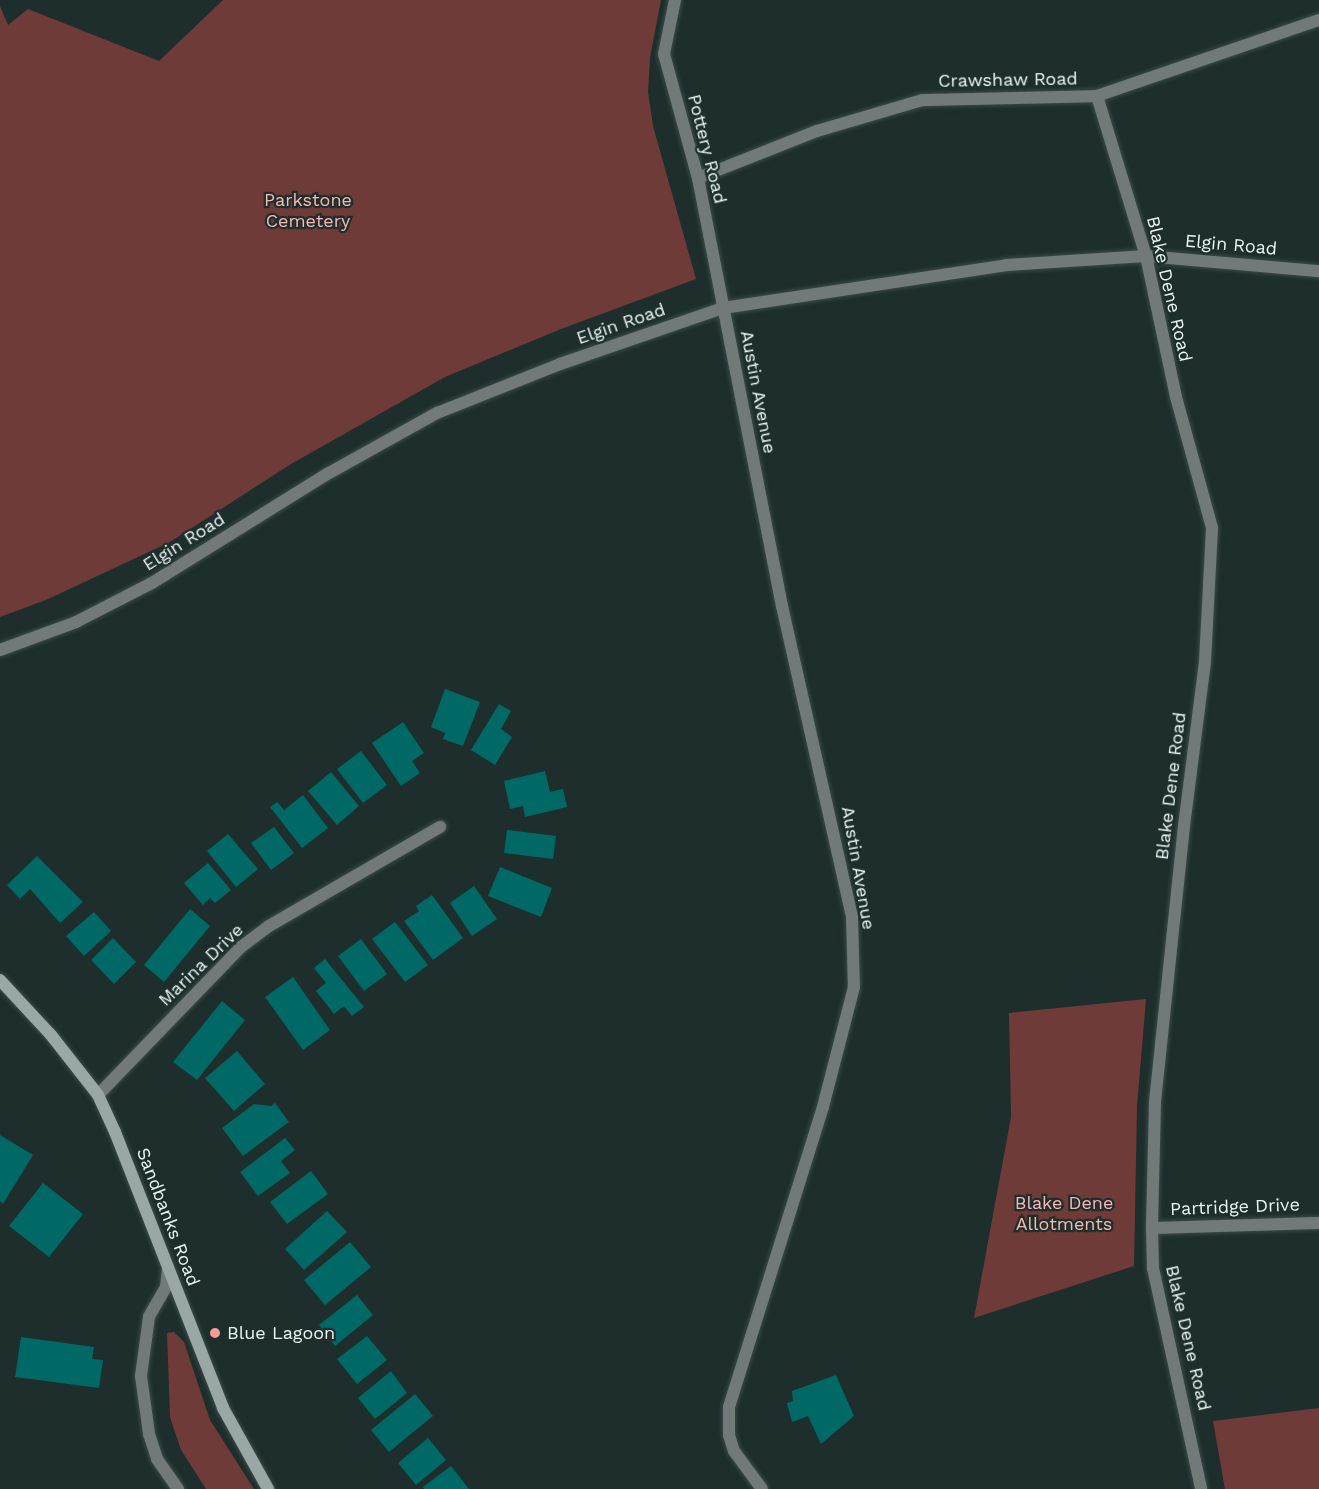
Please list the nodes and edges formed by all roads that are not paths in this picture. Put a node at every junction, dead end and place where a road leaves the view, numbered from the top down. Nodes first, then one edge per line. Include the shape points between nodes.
1 (675, 0) edge
2 (1319, 20) edge
3 (1098, 96) junction
4 (698, 177) junction
5 (1146, 256) junction
6 (1319, 271) edge
7 (723, 308) junction
8 (0, 651) edge
9 (440, 827) dead end
10 (0, 980) edge
11 (98, 1095) junction
12 (1319, 1223) edge
13 (1152, 1228) junction
14 (168, 1268) junction
15 (178, 1489) edge
16 (268, 1489) edge
17 (762, 1489) edge
18 (1201, 1489) edge

1 - 4 street, Pottery Road via 664,54
2 - 3 street, Crawshaw Road
3 - 4 street, Crawshaw Road via 922,100 817,131
3 - 5 street, Blake Dene Road
4 - 7 street, Pottery Road
5 - 6 street, Elgin Road
5 - 7 street, Elgin Road via 1007,265
5 - 13 street, Blake Dene Road via 1176,397 1212,528 1205,662 1155,1103
7 - 8 street, Elgin Road via 560,364 437,413 329,473 153,583 76,622
7 - 17 street, Austin Avenue via 782,606 852,917 854,987 823,1107 729,1407 729,1435 734,1451
9 - 11 street, Marina Drive via 269,926 241,947
10 - 11 main road, Sandbanks Road via 51,1035
11 - 14 main road, Sandbanks Road
12 - 13 street, Partridge Drive
13 - 18 street, Blake Dene Road via 1153,1268
14 - 15 street via 166,1287 148,1317 141,1376 147,1425 157,1459
14 - 16 main road, Sandbanks Road via 223,1408

